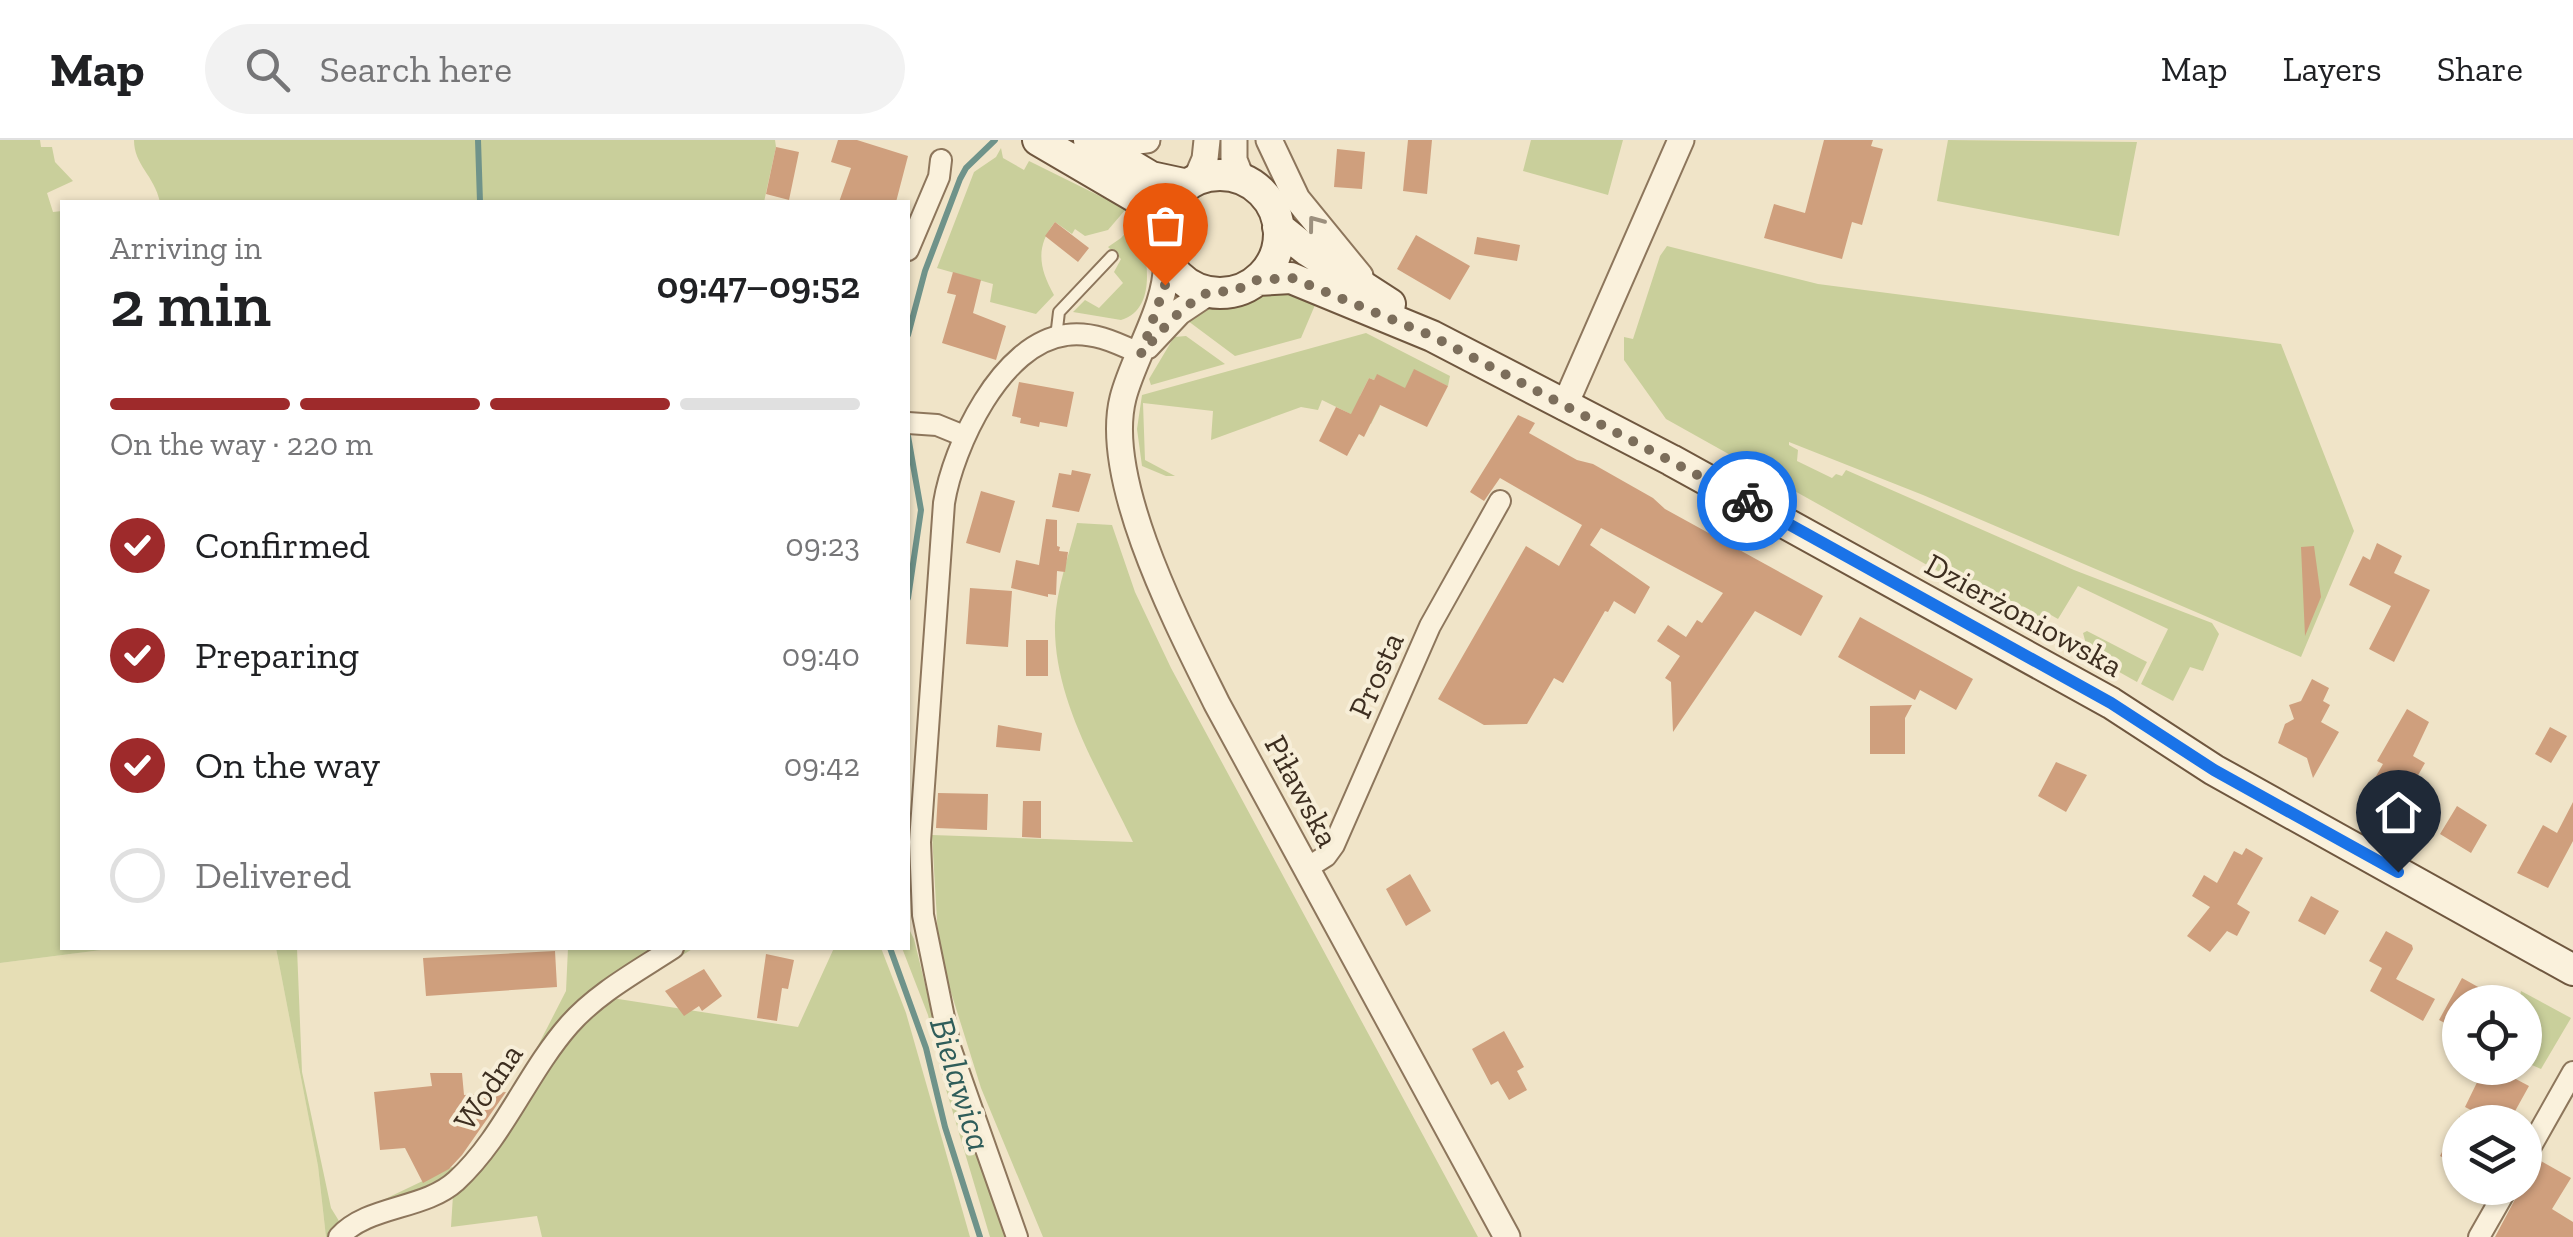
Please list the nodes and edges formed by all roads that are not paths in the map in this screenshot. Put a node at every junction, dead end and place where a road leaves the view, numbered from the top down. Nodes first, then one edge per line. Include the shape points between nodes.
1 (1038, 140) edge
2 (1090, 140) edge
3 (1098, 140) edge
4 (1147, 140) edge
5 (1207, 140) edge
6 (1234, 140) edge
7 (1269, 140) edge
8 (1680, 140) edge
9 (941, 160) dead end
10 (1242, 180) junction
11 (1192, 183) junction
12 (1162, 225) junction
13 (1278, 227) junction
14 (910, 245) edge
15 (1112, 256) dead end
16 (1166, 260) junction
17 (1257, 280) junction
18 (1209, 292) junction
19 (1378, 294) junction
20 (1056, 336) junction
21 (1432, 336) junction
22 (1141, 354) junction
23 (1564, 407) junction
24 (912, 423) edge
25 (964, 436) junction
26 (1500, 501) dead end
27 (1307, 868) junction
28 (915, 915) edge
29 (670, 950) edge
30 (2573, 970) edge
31 (2573, 1072) edge
32 (2542, 1127) edge
33 (2498, 1205) edge
34 (339, 1237) edge
35 (1018, 1237) edge
36 (1506, 1237) edge
37 (2479, 1237) edge

1 - 12 main road via 1144,202
2 - 11 main road via 1150,176
3 - 4 street
5 - 11 street
6 - 10 street
19 -> 7 street via 1297,199
8 - 23 street
9 - 14 street
10 - 11 main road via 1219,176
10 - 13 main road via 1264,196
11 - 12 main road via 1170,202
12 - 16 main road
13 - 17 main road via 1276,252
13 - 19 main road, Dzierżoniowska
15 - 20 lane via 1059,312
16 - 18 main road via 1178,276
16 - 22 street, Piławska via 1165,285
17 - 18 main road via 1234,291
17 - 21 main road, Dzierżoniowska via 1292,278
18 - 22 street, Piławska via 1179,312
19 - 21 main road, Dzierżoniowska
20 - 22 street via 1090,335
20 - 25 street via 1014,364
21 - 23 main road, Dzierżoniowska
22 - 27 street, Piławska via 1118,425 1128,490 1178,624
23 - 30 main road, Dzierżoniowska via 2095,694 2214,770
24 - 25 street via 938,424
25 - 28 street via 947,485 937,572
26 - 27 street, Prosta via 1438,611 1334,845
27 - 36 street, Piławska
28 - 35 street via 950,1046
29 - 34 street, Wodna via 568,1026 454,1182
31 - 32 street
33 - 37 street

